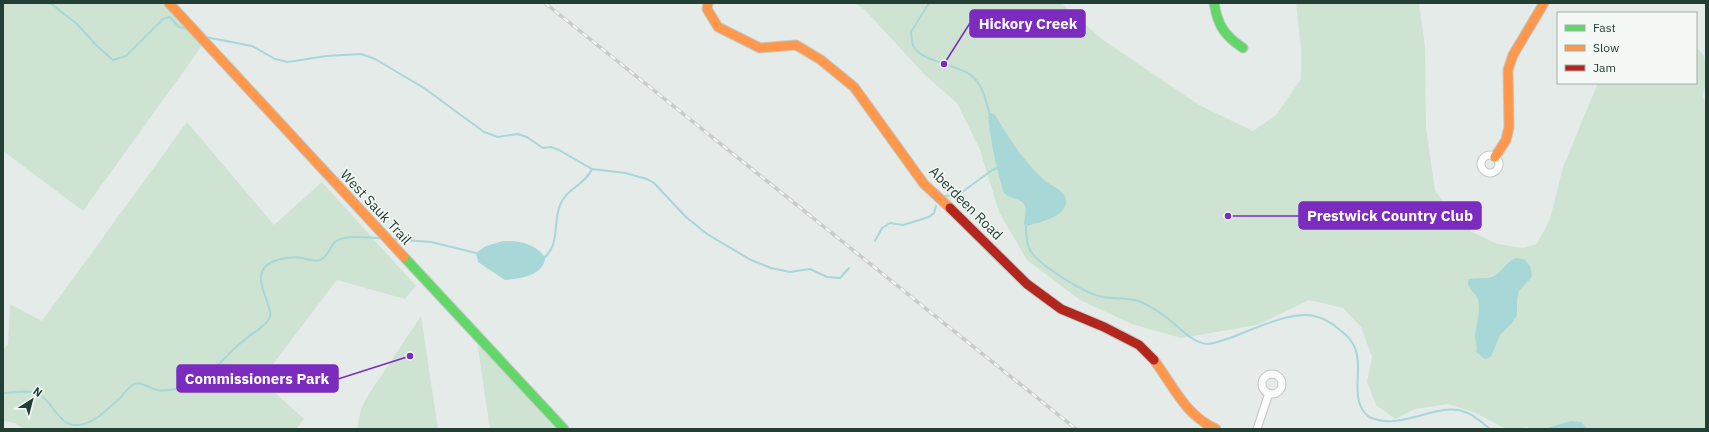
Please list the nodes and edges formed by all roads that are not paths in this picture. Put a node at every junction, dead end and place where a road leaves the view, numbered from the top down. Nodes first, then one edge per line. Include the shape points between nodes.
1 (169, 3) edge
2 (708, 3) edge
3 (1214, 3) edge
4 (1544, 3) edge
5 (1242, 48) dead end
6 (1495, 158) dead end
7 (1269, 393) dead end
8 (564, 429) edge
9 (1216, 429) edge
10 (1257, 429) edge

1 - 8 street, West Sauk Trail
2 - 9 street, Aberdeen Road via 707,9 718,27 723,30 760,48 796,45 821,60 854,87 924,184 1027,284 1061,309 1139,345 1155,361 1182,403 1205,424
3 - 5 street via 1217,22 1228,38
4 - 6 street via 1513,55 1508,70 1509,127 1506,140
7 - 10 street

